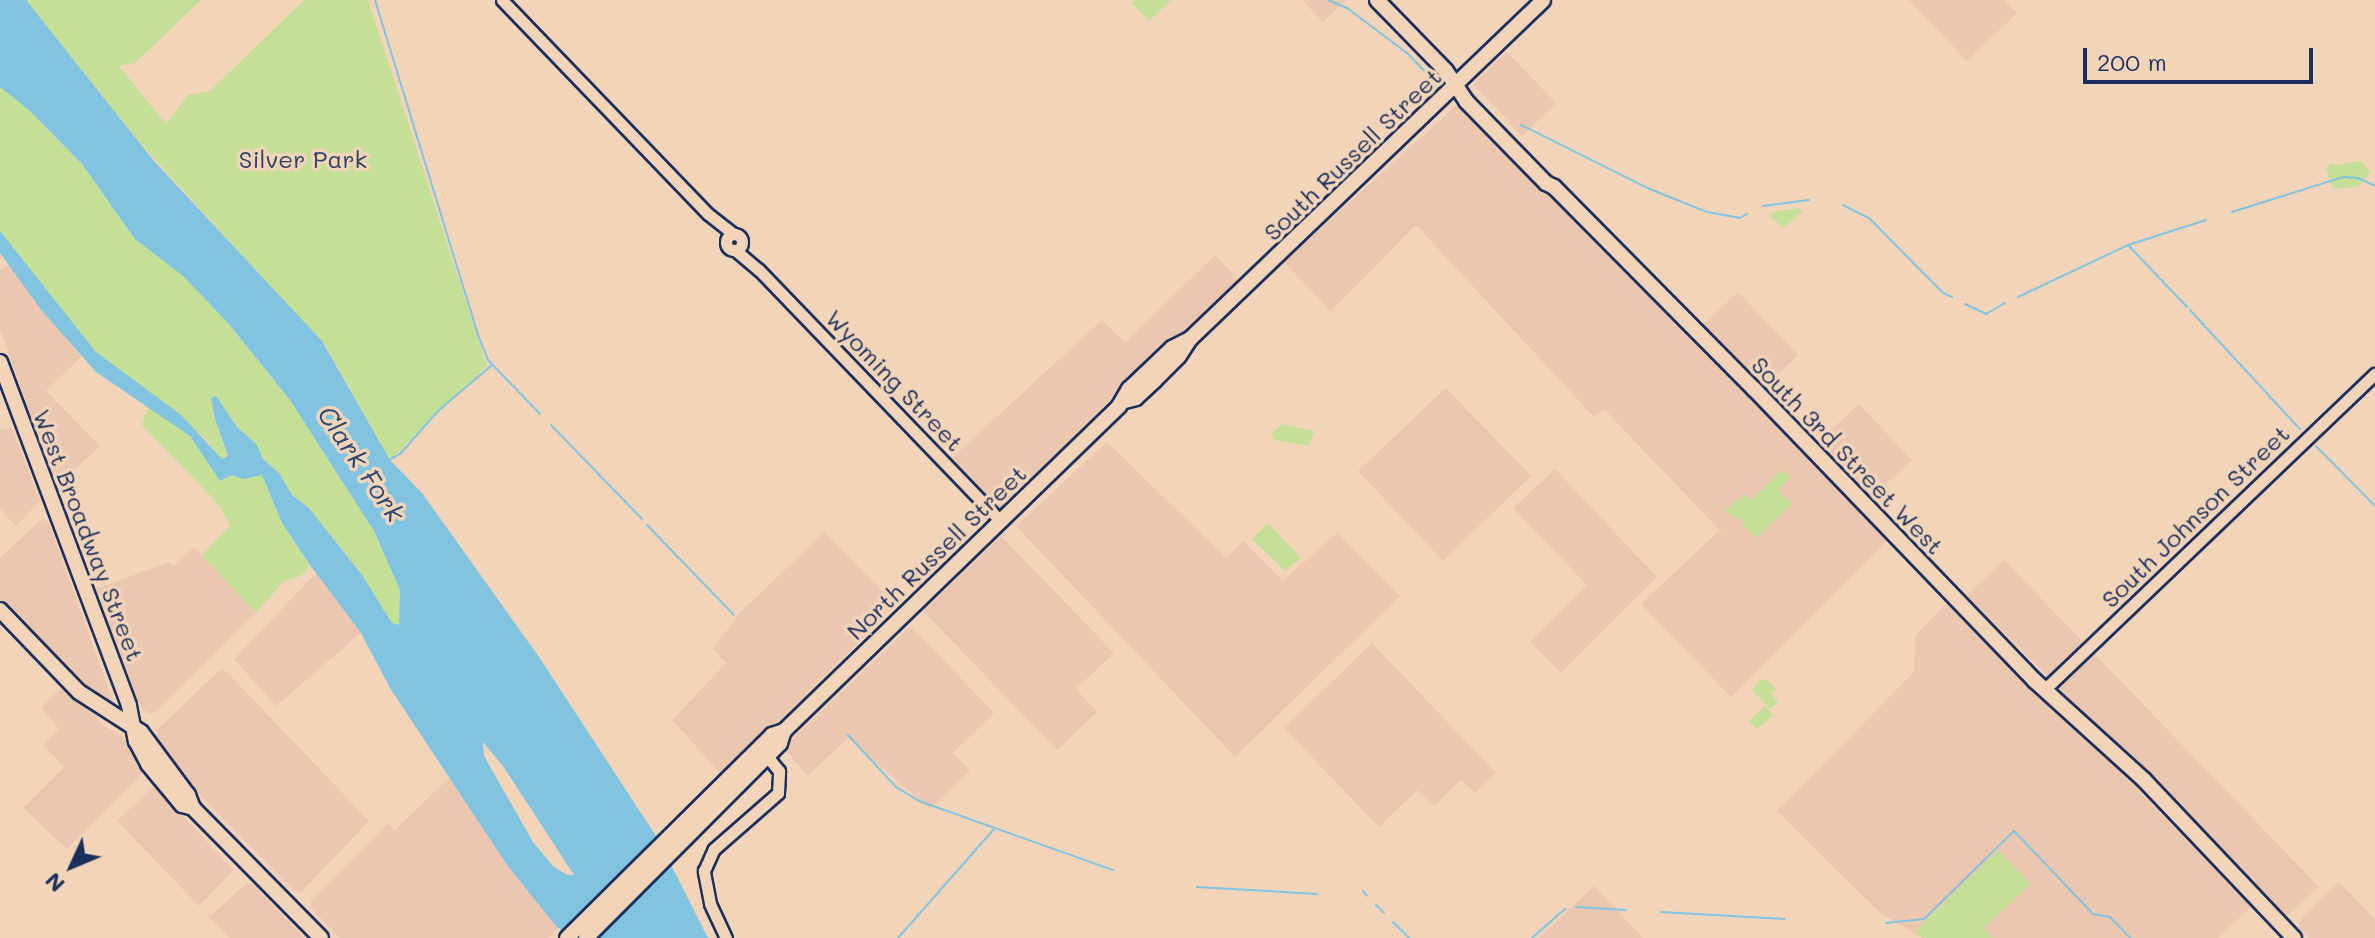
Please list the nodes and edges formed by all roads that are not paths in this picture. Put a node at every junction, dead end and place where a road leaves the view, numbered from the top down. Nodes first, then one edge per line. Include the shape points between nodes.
1 (502, 0) edge
2 (1377, 0) edge
3 (1543, 0) edge
4 (1460, 88) junction
5 (1190, 339) junction
6 (0, 362) edge
7 (2375, 374) edge
8 (1122, 403) junction
9 (1000, 520) junction
10 (0, 610) edge
11 (2044, 690) junction
12 (79, 692) junction
13 (134, 725) junction
14 (784, 731) junction
15 (767, 756) junction
16 (148, 764) junction
17 (193, 808) junction
18 (683, 832) junction
19 (321, 938) edge
20 (567, 938) edge
21 (586, 938) edge
22 (726, 938) edge
23 (2294, 938) edge

1 - 9 street, Wyoming Street
2 - 4 main road, South 3rd Street West
3 - 4 main road, South Russell Street
4 - 5 main road, South Russell Street
4 - 11 main road, South 3rd Street West via 1466,101
5 - 8 main road, South Russell Street via 1136,398
5 - 8 main road, South Russell Street via 1172,348 1129,389
6 - 13 main road, West Broadway Street
7 - 11 street, South Johnson Street
8 - 9 main road, North Russell Street
9 - 14 main road, North Russell Street
10 - 12 main road
11 - 23 main road, South 3rd Street West via 2111,747
12 - 13 main road
12 - 16 main road
13 - 16 main road, West Broadway Street
13 - 17 main road, West Broadway Street
14 - 15 main road, North Russell Street
14 - 18 main road, North Russell Street via 772,735
15 - 18 main road, North Russell Street
15 - 22 street via 779,771 778,793 714,849 704,871 710,903
16 - 17 main road, West Broadway Street via 182,805
17 - 19 main road, West Broadway Street
18 - 20 main road, North Russell Street
18 - 21 main road, North Russell Street

